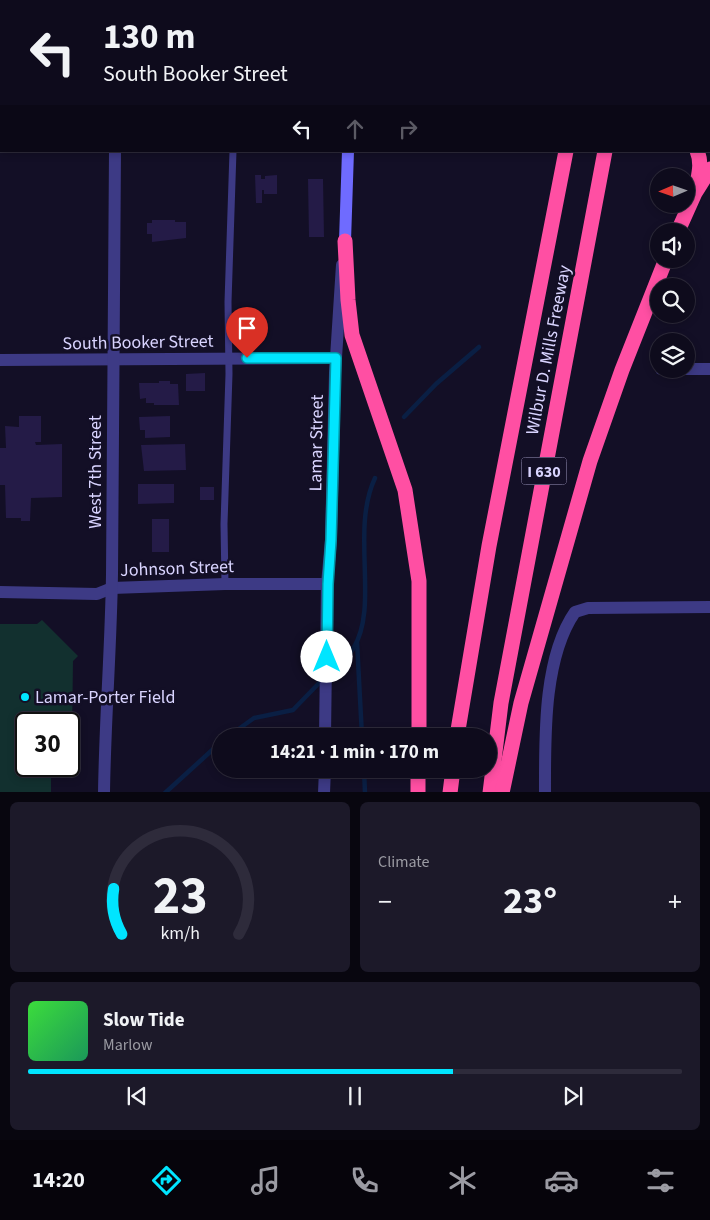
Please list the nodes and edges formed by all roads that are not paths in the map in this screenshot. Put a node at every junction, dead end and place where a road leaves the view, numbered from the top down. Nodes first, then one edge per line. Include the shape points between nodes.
1 (114, 152) edge
2 (233, 152) edge
3 (348, 152) edge
4 (566, 152) edge
5 (605, 152) edge
6 (698, 152) edge
7 (710, 170) edge
8 (695, 193) joint
9 (345, 240) junction
10 (662, 268) edge
11 (336, 358) junction
12 (229, 359) junction
13 (0, 360) edge
14 (112, 360) junction
15 (695, 369) edge
16 (710, 369) edge
17 (225, 584) junction
18 (328, 584) junction
19 (112, 588) junction
20 (0, 592) edge
21 (710, 607) edge
22 (326, 728) edge
23 (419, 728) edge
24 (458, 728) edge
25 (325, 778) edge
26 (418, 778) edge
27 (452, 778) edge
28 (104, 792) edge
29 (324, 792) edge
30 (418, 792) edge
31 (450, 792) edge
32 (490, 792) edge
33 (502, 792) edge
34 (545, 792) edge

1 - 14 street, West 7th Street
2 - 12 lane
3 - 9 main road, Lamar Street
4 - 24 highway, Wilbur D. Mills Freeway / I 630 via 489,546
5 - 32 highway, Wilbur D. Mills Freeway / I 630 via 501,703
6 - 8 highway via 700,171
7 - 8 highway
9 - 11 street, Lamar Street
9 - 23 highway via 352,335 405,490 419,581
10 - 33 highway via 590,461 521,703
11 - 12 street, South Booker Street
11 - 18 street, Lamar Street
12 - 14 street, South Booker Street
12 - 17 lane
13 - 14 street, South Booker Street
14 - 19 street, West 7th Street
15 - 16 street
17 - 18 street, Johnson Street
17 - 19 street, Johnson Street
18 - 22 street, Lamar Street
19 - 20 street, Johnson Street via 97,594
19 - 28 street, West 7th Street
21 - 34 street via 588,608 575,612 564,629 549,701
25 - 29 street
26 - 30 highway
27 - 31 highway

